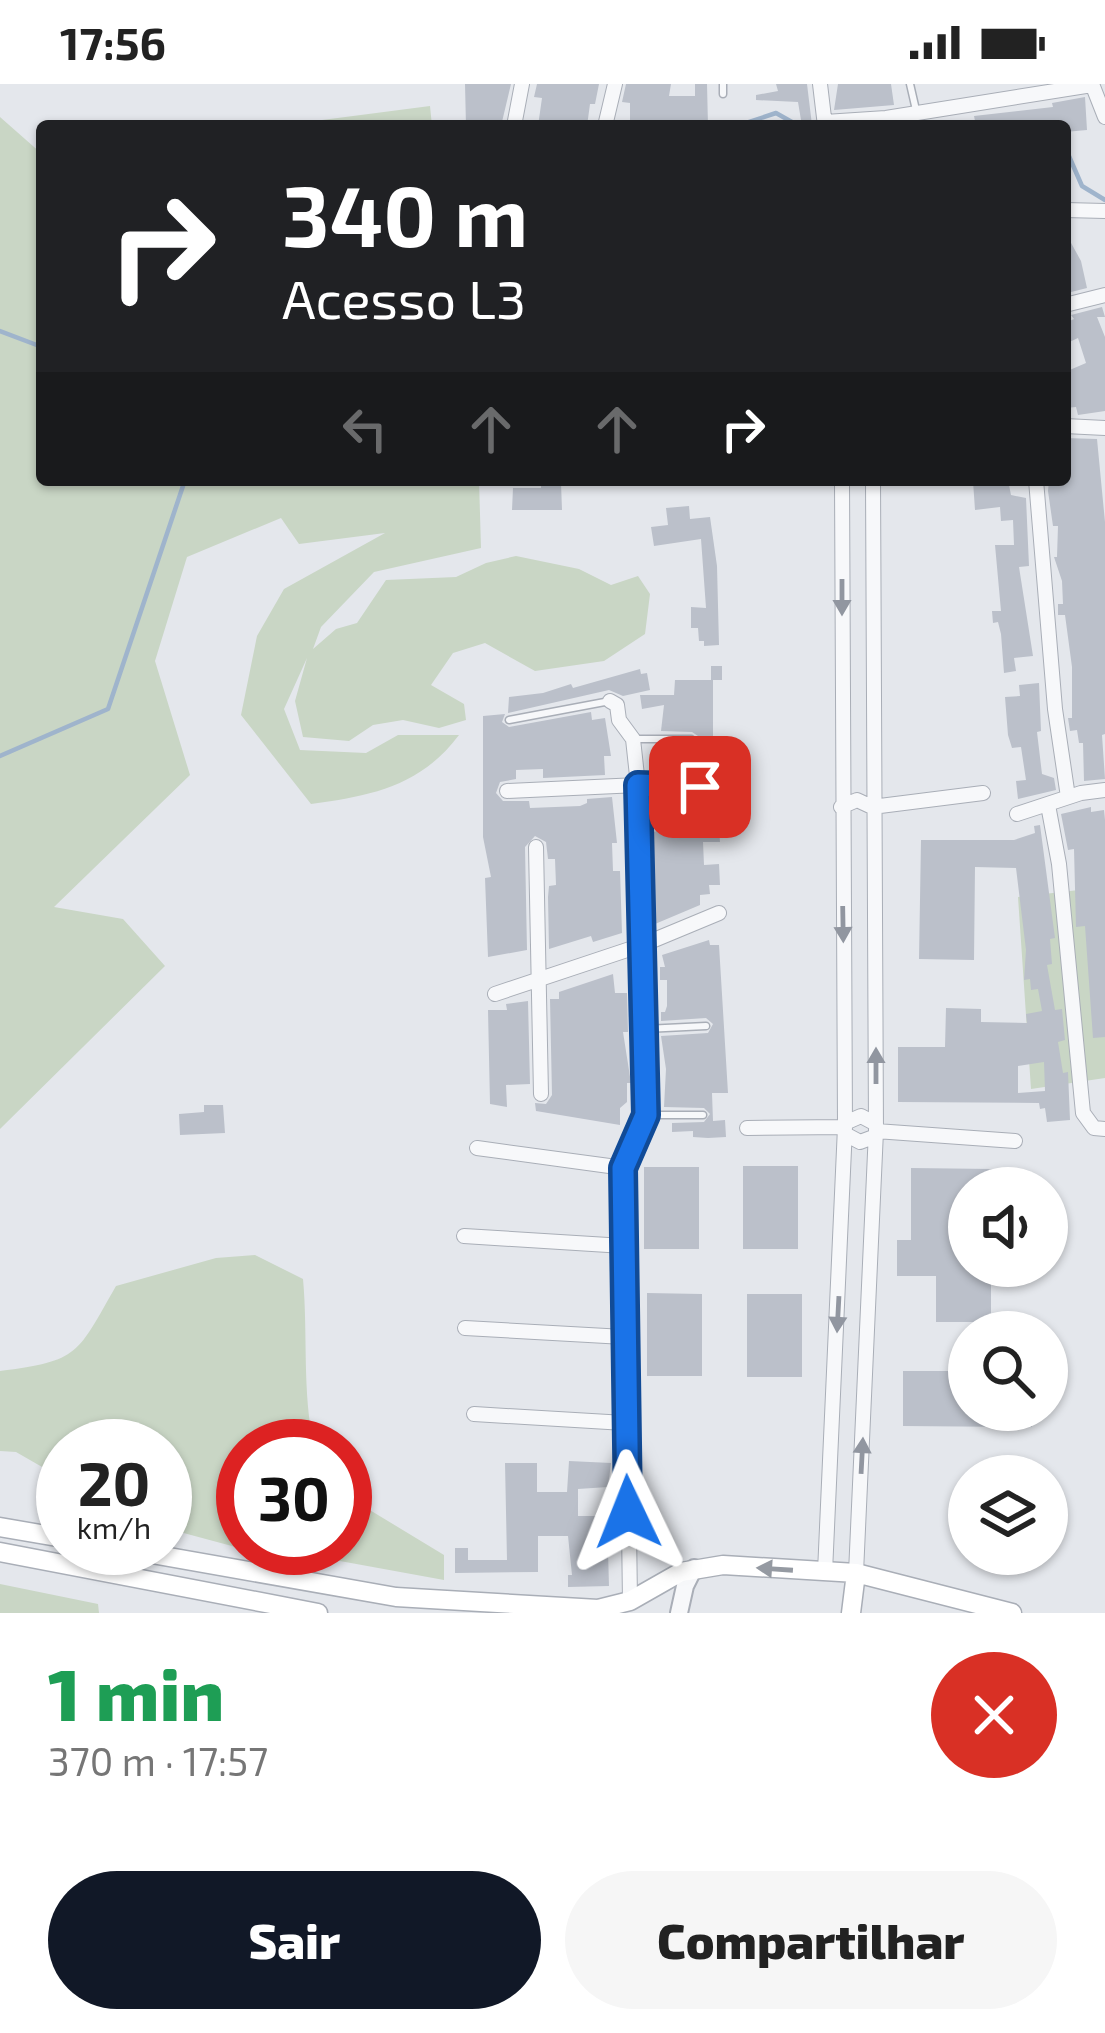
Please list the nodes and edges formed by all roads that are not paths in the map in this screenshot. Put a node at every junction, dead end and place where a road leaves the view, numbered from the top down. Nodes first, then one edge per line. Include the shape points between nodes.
1 (522, 84) edge
2 (615, 84) edge
3 (723, 84) edge
4 (820, 84) edge
5 (910, 84) edge
6 (1092, 84) edge
7 (1000, 92) edge
8 (723, 94) dead end
9 (916, 113) junction
10 (1105, 117) edge
11 (515, 120) edge
12 (606, 120) edge
13 (824, 120) edge
14 (858, 120) edge
15 (1071, 210) edge
16 (1105, 211) edge
17 (1105, 295) edge
18 (1071, 304) edge
19 (1071, 426) edge
20 (1105, 428) edge
21 (842, 486) edge
22 (873, 486) edge
23 (1036, 486) edge
24 (610, 701) joint
25 (509, 720) dead end
26 (633, 740) junction
27 (691, 740) dead end
28 (638, 785) junction
29 (700, 787) dead end
30 (1105, 790) edge
31 (508, 791) dead end
32 (983, 794) dead end
33 (1068, 797) junction
34 (1048, 805) junction
35 (841, 813) junction
36 (872, 813) junction
37 (1017, 814) dead end
38 (536, 847) dead end
39 (719, 913) dead end
40 (643, 945) junction
41 (539, 979) junction
42 (495, 994) dead end
43 (706, 1027) dead end
44 (645, 1029) junction
45 (541, 1094) dead end
46 (646, 1115) junction
47 (703, 1115) dead end
48 (1097, 1127) edge
49 (747, 1128) dead end
50 (845, 1128) junction
51 (876, 1130) junction
52 (1015, 1141) dead end
53 (477, 1148) dead end
54 (623, 1168) junction
55 (464, 1236) dead end
56 (624, 1246) junction
57 (465, 1328) dead end
58 (625, 1337) junction
59 (474, 1414) dead end
60 (625, 1423) junction
61 (0, 1527) edge
62 (36, 1533) edge
63 (0, 1552) edge
64 (192, 1561) edge
65 (694, 1568) junction
66 (825, 1572) junction
67 (856, 1573) junction
68 (630, 1601) junction
69 (230, 1606) edge
70 (318, 1613) edge
71 (679, 1613) edge
72 (851, 1613) edge
73 (1012, 1613) edge

1 - 11 street
2 - 12 street
3 - 8 lane
4 - 13 street
5 - 9 lane
6 - 7 street
6 - 10 street
7 - 9 street
9 - 14 street
15 - 16 street
17 - 18 street
19 - 20 street
21 -> 35 street
22 - 36 street
23 - 33 street
24 - 25 lane
24 - 26 street
26 - 27 lane
26 - 28 street
28 - 29 street
28 - 31 street
28 - 40 street
30 - 33 street
32 - 36 street
33 - 34 street
34 - 37 street
34 - 48 street via 1084,1113
35 - 36 street via 857,800
35 - 36 street via 857,826
35 -> 50 street
51 -> 36 street
38 - 41 street
39 - 40 street
40 - 41 street
40 - 44 street
41 - 42 street
41 - 45 street
43 - 44 lane
44 - 46 street
46 - 47 lane
46 - 54 street
49 - 50 street
50 - 51 street via 861,1116
50 - 51 street via 860,1142
50 -> 66 street
51 - 52 street
67 -> 51 street
53 - 54 street
54 - 56 street
55 - 56 street
56 - 58 street
57 - 58 street
58 - 60 street
59 - 60 street
60 - 68 street
61 - 62 main road
63 - 69 main road
64 - 68 main road via 396,1597 598,1610
66 -> 65 main road
65 - 68 main road
65 - 71 street
66 - 67 main road
67 - 72 main road
67 - 73 main road
69 - 70 main road

